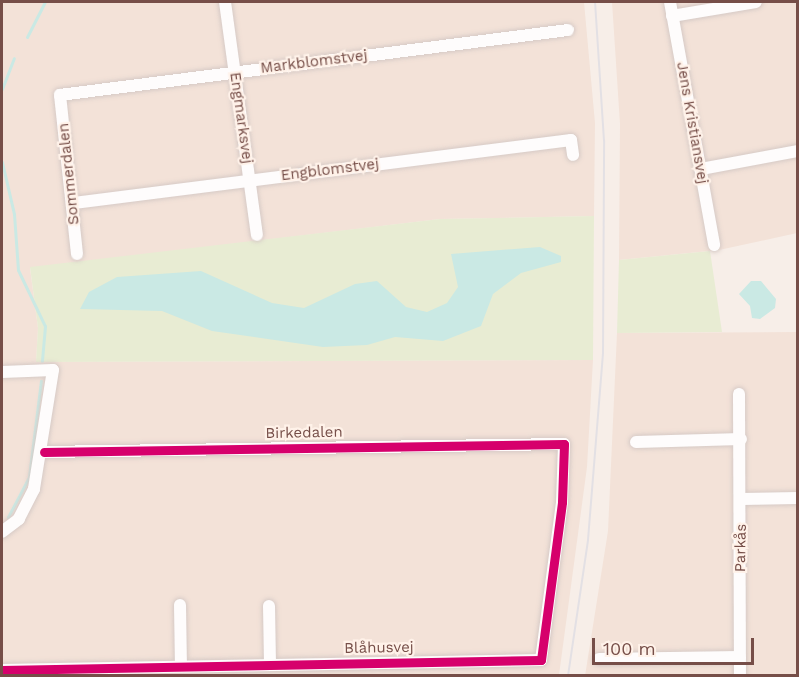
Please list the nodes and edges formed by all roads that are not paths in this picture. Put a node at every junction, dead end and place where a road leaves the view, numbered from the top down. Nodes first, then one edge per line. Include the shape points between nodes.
1 (225, 2) edge
2 (670, 2) edge
3 (756, 2) edge
4 (672, 16) junction
5 (568, 30) dead end
6 (235, 72) junction
7 (60, 95) joint
8 (798, 151) edge
9 (573, 155) dead end
10 (701, 169) junction
11 (249, 180) junction
12 (74, 203) junction
13 (256, 235) dead end
14 (714, 245) dead end
15 (77, 254) dead end
16 (2, 372) edge
17 (739, 393) dead end
18 (741, 439) junction
19 (636, 442) dead end
20 (564, 444) joint
21 (44, 452) junction
22 (798, 498) edge
23 (742, 499) junction
24 (2, 532) edge
25 (180, 605) dead end
26 (269, 606) dead end
27 (740, 657) junction
28 (599, 659) dead end
29 (270, 664) junction
30 (181, 666) junction
31 (2, 670) edge
32 (740, 675) edge

1 - 6 street, Engmarksvej
2 - 4 street, Jens Kristiansvej
3 - 4 street
4 - 10 street, Jens Kristiansvej
5 - 6 street, Markblomstvej
6 - 7 street, Markblomstvej
6 - 11 street, Engmarksvej
7 - 12 street, Sommerdalen
8 - 10 street
9 - 11 street, Engblomstvej via 571,140
10 - 14 street, Jens Kristiansvej
11 - 12 street, Engblomstvej
11 - 13 street, Engmarksvej
12 - 15 street, Sommerdalen
16 - 21 street via 53,370
17 - 18 street, Parkås
18 - 19 street
18 - 23 street, Parkås
20 - 21 street, Birkedalen
20 - 29 street, Blåhusvej via 562,502 541,660
21 - 24 street via 27,506
22 - 23 street
23 - 27 street, Parkås
25 - 30 street
26 - 29 street
27 - 28 street
27 - 32 street, Parkås
29 - 30 street, Blåhusvej
30 - 31 street, Blåhusvej

